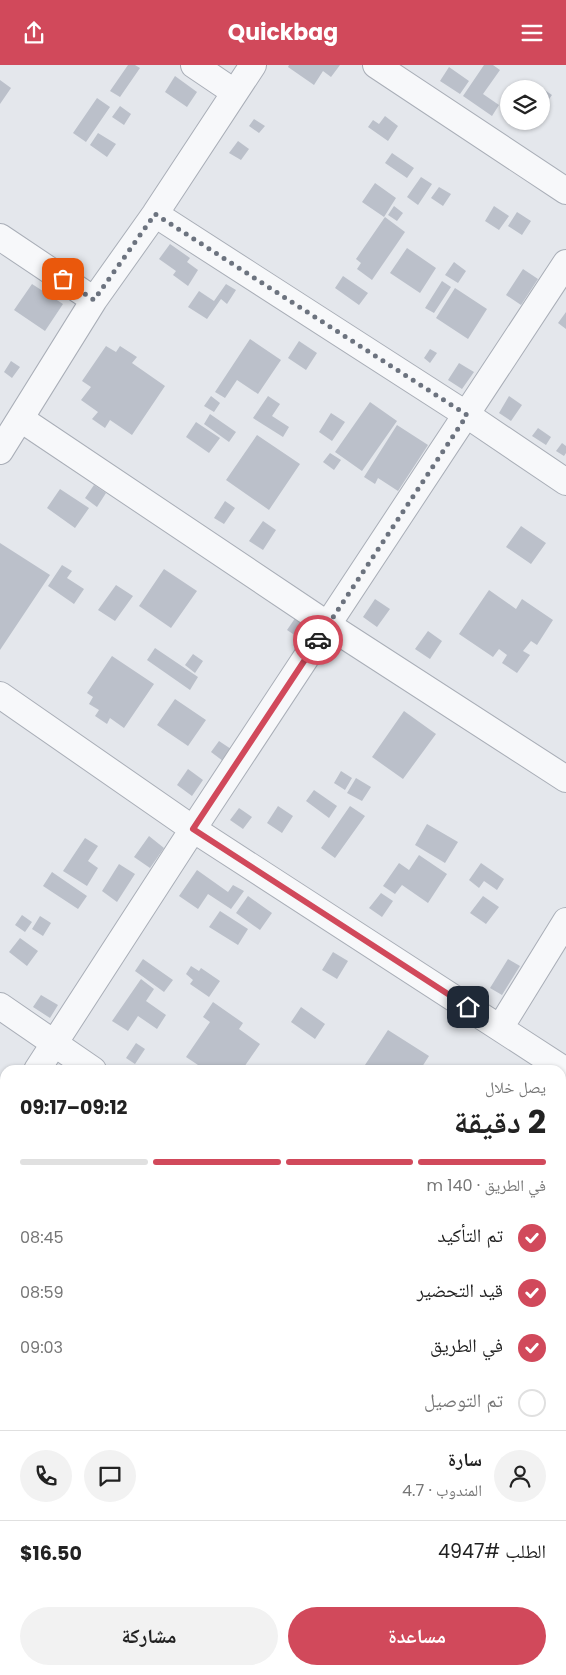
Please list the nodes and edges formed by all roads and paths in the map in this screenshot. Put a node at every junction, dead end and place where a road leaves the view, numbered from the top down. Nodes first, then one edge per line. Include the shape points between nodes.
1 (194, 65) edge
2 (253, 65) edge
3 (376, 65) edge
4 (234, 92) junction
5 (566, 191) edge
6 (155, 214) junction
7 (0, 237) edge
8 (566, 263) edge
9 (94, 300) junction
10 (467, 415) junction
11 (21, 419) junction
12 (0, 451) edge
13 (566, 482) edge
14 (328, 625) junction
15 (0, 695) edge
16 (566, 779) edge
17 (193, 829) junction
18 (566, 921) edge
19 (0, 1006) edge
20 (500, 1028) junction
21 (55, 1043) junction
22 (40, 1065) edge
23 (87, 1065) edge
24 (557, 1065) edge

1 - 4 street
2 - 4 street
3 - 5 street
4 - 6 street
6 - 9 street
6 - 10 street
7 - 9 street
8 - 10 street
9 - 11 street
10 - 13 street
10 - 14 street
11 - 12 street
11 - 14 street
14 - 16 street
14 - 17 street
15 - 17 street
17 - 20 street
17 - 21 street
18 - 20 street
19 - 21 street
20 - 24 street
21 - 22 street
21 - 23 street

